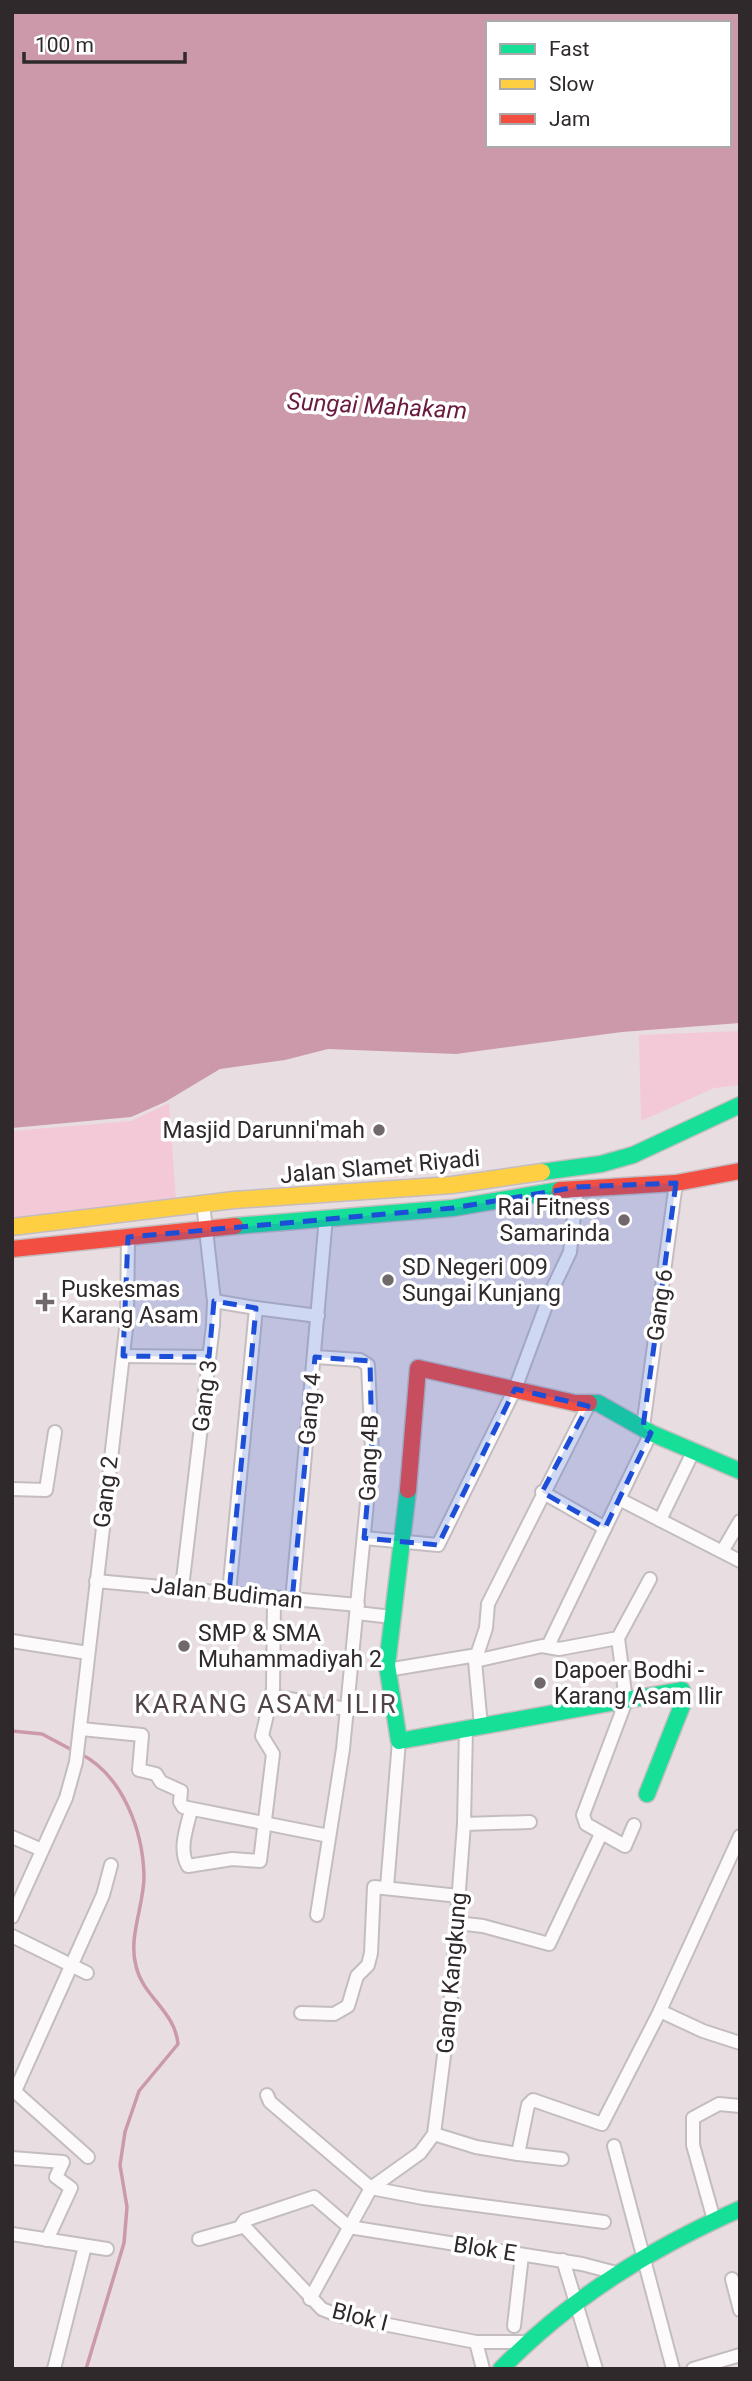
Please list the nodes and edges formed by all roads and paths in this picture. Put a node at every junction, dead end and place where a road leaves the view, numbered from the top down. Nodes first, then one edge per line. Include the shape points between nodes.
1 (740, 1105) edge
2 (740, 1171) edge
3 (676, 1183) junction
4 (577, 1187) junction
5 (234, 1200) junction
6 (203, 1203) junction
7 (326, 1217) junction
8 (234, 1226) junction
9 (12, 1227) edge
10 (204, 1228) junction
11 (128, 1237) junction
12 (12, 1249) edge
13 (214, 1301) junction
14 (256, 1308) junction
15 (318, 1316) junction
16 (122, 1356) junction
17 (209, 1357) junction
18 (314, 1357) junction
19 (515, 1389) junction
20 (590, 1402) junction
21 (647, 1430) junction
22 (55, 1433) dead end
23 (693, 1452) junction
24 (740, 1471) edge
25 (12, 1489) edge
26 (542, 1492) junction
27 (619, 1499) junction
28 (660, 1520) junction
29 (740, 1521) edge
30 (605, 1528) junction
31 (364, 1538) junction
32 (402, 1542) junction
33 (723, 1550) junction
34 (740, 1561) edge
35 (650, 1579) dead end
36 (96, 1581) junction
37 (182, 1588) junction
38 (229, 1593) junction
39 (274, 1599) junction
40 (292, 1601) junction
41 (357, 1609) junction
42 (392, 1617) junction
43 (618, 1637) junction
44 (12, 1641) edge
45 (548, 1646) junction
46 (88, 1653) junction
47 (476, 1658) junction
48 (387, 1670) junction
49 (272, 1696) junction
50 (626, 1700) junction
51 (346, 1709) junction
52 (473, 1727) junction
53 (81, 1729) junction
54 (399, 1741) junction
55 (647, 1794) dead end
56 (191, 1810) junction
57 (530, 1822) dead end
58 (464, 1824) junction
59 (266, 1825) junction
60 (634, 1825) dead end
61 (601, 1834) junction
62 (329, 1836) junction
63 (740, 1836) edge
64 (12, 1837) edge
65 (42, 1850) junction
66 (111, 1865) dead end
67 (387, 1887) junction
68 (458, 1896) junction
69 (317, 1915) dead end
70 (12, 1917) edge
71 (457, 1923) junction
72 (12, 1936) edge
73 (72, 1965) junction
74 (87, 1973) dead end
75 (660, 2011) junction
76 (301, 2013) dead end
77 (740, 2043) edge
78 (14, 2090) edge
79 (267, 2095) dead end
80 (740, 2106) edge
81 (434, 2134) junction
82 (614, 2146) dead end
83 (518, 2154) junction
84 (88, 2157) dead end
85 (12, 2158) edge
86 (562, 2159) dead end
87 (371, 2188) junction
88 (740, 2209) edge
89 (715, 2220) junction
90 (604, 2222) dead end
91 (244, 2223) junction
92 (349, 2227) junction
93 (12, 2234) edge
94 (199, 2239) dead end
95 (47, 2240) junction
96 (85, 2246) junction
97 (107, 2249) dead end
98 (522, 2255) junction
99 (645, 2258) junction
100 (563, 2260) junction
101 (620, 2274) junction
102 (732, 2279) dead end
103 (310, 2299) junction
104 (578, 2302) junction
105 (740, 2310) edge
106 (514, 2326) dead end
107 (476, 2342) junction
108 (525, 2342) junction
109 (740, 2355) edge
110 (510, 2365) edge
111 (54, 2369) edge
112 (483, 2369) edge
113 (596, 2369) edge
114 (673, 2369) edge
115 (693, 2369) edge

1 - 5 main road, Jalan Slamet Riyadi via 633,1155 601,1164 452,1185
2 - 3 main road, Jalan Slamet Riyadi
3 - 4 main road, Jalan Slamet Riyadi
3 - 21 street, Gang 6
4 - 7 main road, Jalan Slamet Riyadi via 453,1208
4 - 19 street via 570,1252
5 - 6 main road, Jalan Slamet Riyadi
5 - 8 main road
6 - 9 main road, Jalan Slamet Riyadi
6 - 10 street, Gang 3
7 - 8 main road, Jalan Slamet Riyadi
7 - 15 street, Gang 4
8 - 10 main road, Jalan Slamet Riyadi
10 - 11 main road, Jalan Slamet Riyadi
10 - 13 street, Gang 3
11 - 12 main road, Jalan Slamet Riyadi
11 - 16 street, Gang 2
13 - 14 street
13 - 17 street, Gang 3
14 - 15 street
14 - 38 street
15 - 18 street, Gang 4
16 - 17 street
16 - 36 street, Gang 2
17 - 37 street, Gang 3
18 - 31 street, Gang 4B via 360,1360 370,1370 372,1451
18 - 40 street, Gang 4
19 - 20 main road via 575,1404
19 - 32 street via 438,1545
19 - 32 main road via 418,1368
20 - 21 main road
20 - 26 street
21 - 23 main road
21 - 27 street, Gang 6
22 - 25 street via 46,1491
23 - 24 main road
23 - 28 street
26 - 30 street
26 - 47 street via 488,1604
27 - 28 street
27 - 30 street, Gang 6
28 - 33 street
29 - 33 street
30 - 45 street, Gang 6
31 - 32 street
31 - 41 street, Gang 4B
32 - 42 main road
33 - 34 street
35 - 43 street
36 - 37 street, Jalan Budiman
36 - 46 street, Gang 2
37 - 38 street, Jalan Budiman
38 - 39 street, Jalan Budiman
39 - 40 street, Jalan Budiman
39 - 49 street
40 - 41 street, Jalan Budiman
41 - 42 street, Jalan Budiman
41 - 51 street, Gang 4B
42 - 48 main road
43 - 45 street via 559,1649
43 - 50 street
44 - 46 street
45 - 47 street
46 - 53 street, Gang 2
47 - 48 street
47 - 52 street, Gang Kangkung
48 - 54 main road
49 - 51 street
49 - 59 street via 262,1736 274,1754
50 - 52 main road
50 - 55 main road via 686,1693
50 - 61 street via 583,1815 586,1824
51 - 62 street, Gang 4B
52 - 54 main road
52 - 58 street, Gang Kangkung
53 - 56 street via 142,1735 139,1770 156,1774 161,1782 181,1791 180,1805
53 - 65 street, Gang 2 via 66,1798
54 - 67 street
56 - 59 street
56 - 59 street via 184,1833 185,1860 192,1866 232,1859 256,1863 262,1856
57 - 58 street
58 - 68 street, Gang Kangkung
59 - 62 street
60 - 61 street via 625,1846
61 - 71 street via 549,1944
62 - 69 street, Gang 4B
63 - 75 street
64 - 65 street
65 - 70 street
66 - 73 street
67 - 68 street
67 - 76 street via 374,1887 368,1965 357,1976 348,2006 334,2014
68 - 71 street, Gang Kangkung
71 - 81 street, Gang Kangkung
72 - 73 street
73 - 74 street
73 - 78 street
75 - 77 street
75 - 83 street via 602,2124 533,2100
78 - 84 street
79 - 87 street
80 - 89 street via 719,2104 693,2118 693,2146
81 - 83 street
81 - 87 street via 420,2153
82 - 99 street
83 - 86 street
85 - 95 street via 62,2161 56,2177 71,2189
87 - 90 street
87 - 92 street
88 - 89 main road
89 - 99 main road
91 - 92 street via 312,2197
91 - 94 street
91 - 103 street, Blok I
92 - 98 street, Blok E
92 - 103 street
93 - 95 street
95 - 96 street
96 - 97 street
96 - 111 street
98 - 100 street, Blok E
98 - 106 street
99 - 101 main road
99 - 114 street
100 - 101 street, Blok E
100 - 104 street
101 - 104 main road
102 - 105 street
103 - 107 street, Blok I via 337,2315
104 - 108 main road
104 - 113 street
107 - 108 street, Blok I
107 - 112 street
108 - 110 main road
109 - 115 street

